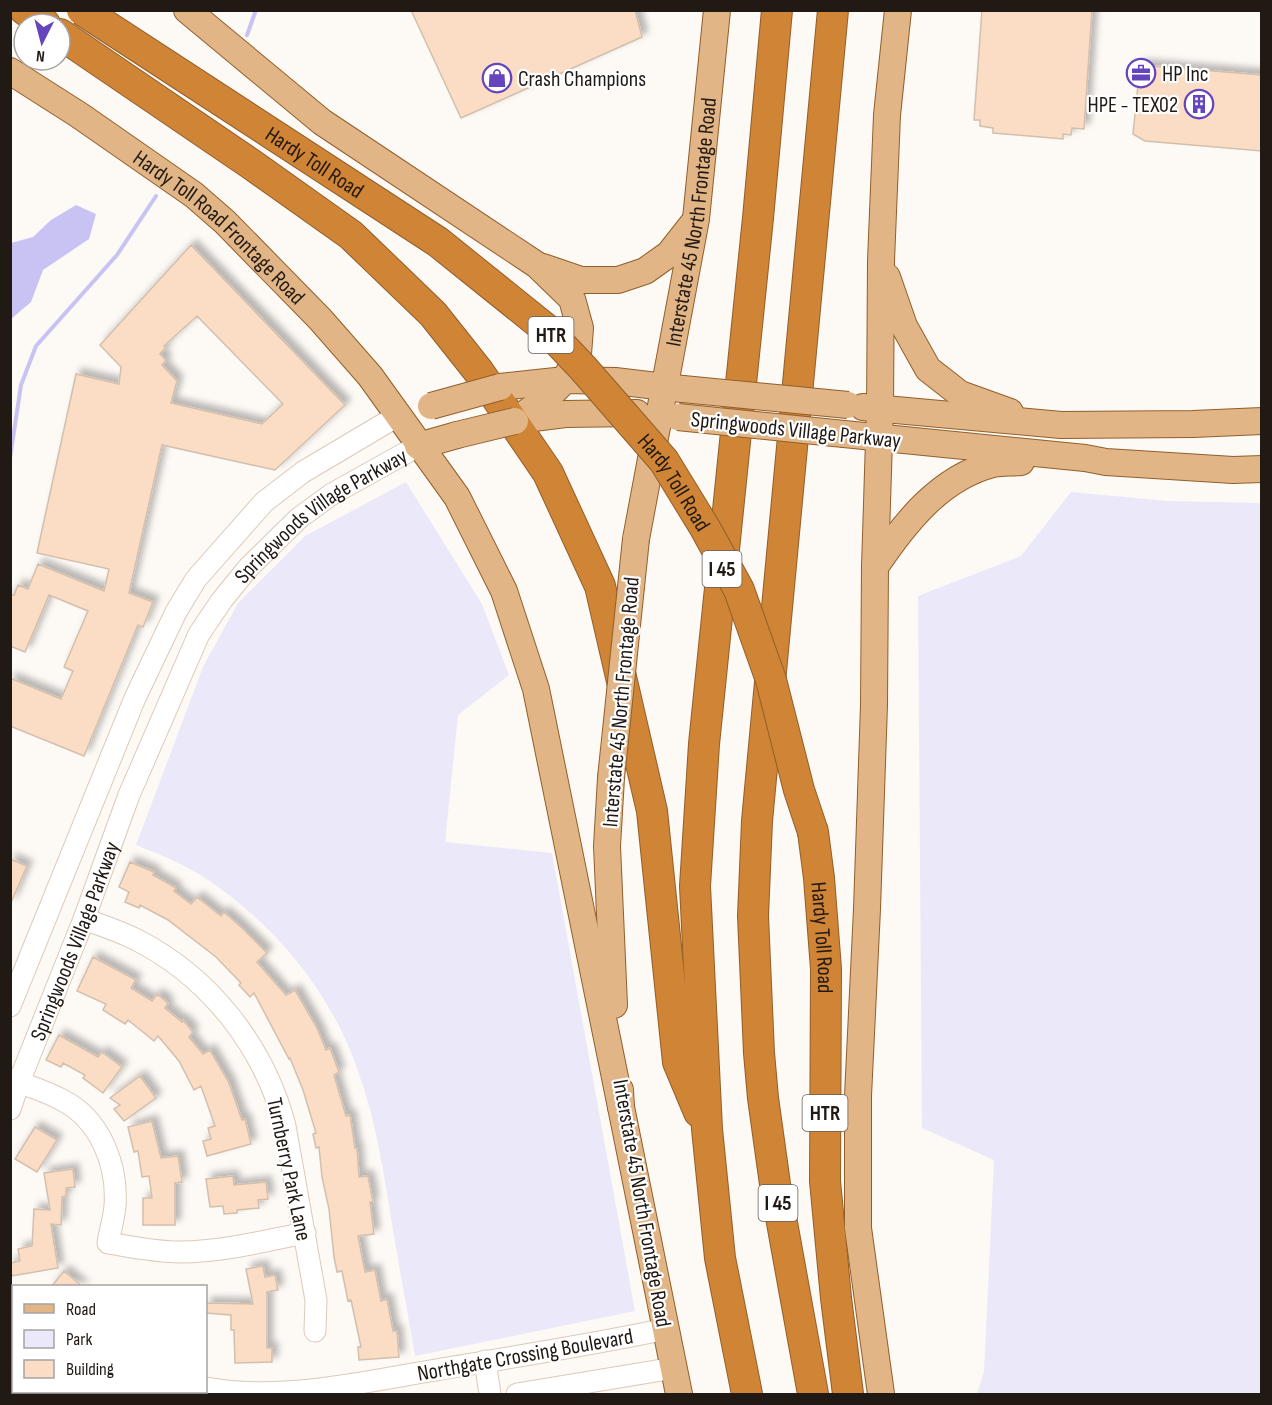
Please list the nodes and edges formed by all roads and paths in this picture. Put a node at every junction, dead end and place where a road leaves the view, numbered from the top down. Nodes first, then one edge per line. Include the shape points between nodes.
1 (82, 10) edge
2 (187, 10) edge
3 (717, 10) edge
4 (757, 10) edge
5 (777, 10) edge
6 (832, 10) edge
7 (848, 10) edge
8 (898, 10) edge
9 (72, 42) edge
10 (829, 51) junction
11 (772, 66) junction
12 (10, 71) edge
13 (696, 219) junction
14 (881, 261) junction
15 (537, 265) junction
16 (579, 339) junction
17 (615, 381) junction
18 (674, 387) junction
19 (558, 393) junction
20 (880, 408) junction
21 (399, 415) junction
22 (669, 416) junction
23 (1262, 421) edge
24 (1044, 424) junction
25 (879, 437) junction
26 (418, 446) junction
27 (1106, 462) junction
28 (1262, 469) edge
29 (875, 567) junction
30 (196, 579) junction
31 (222, 600) junction
32 (101, 784) junction
33 (129, 795) junction
34 (84, 919) junction
35 (10, 1006) edge
36 (15, 1081) edge
37 (621, 1107) junction
38 (10, 1109) edge
39 (706, 1129) junction
40 (305, 1233) junction
41 (666, 1329) junction
42 (315, 1331) dead end
43 (485, 1361) junction
44 (674, 1368) junction
45 (216, 1391) edge
46 (490, 1395) edge
47 (517, 1395) edge
48 (680, 1395) edge
49 (747, 1395) edge
50 (813, 1395) edge
51 (848, 1395) edge
52 (881, 1395) edge

1 - 51 highway, Hardy Toll Road / HTR, bridge via 438,242 545,328 664,461 705,528 739,590 771,680 813,832 826,969 825,1181
2 - 15 main road via 322,122
3 - 13 main road, Interstate 45 North Frontage Road
4 - 11 highway
5 - 11 highway, I 45
6 - 10 highway, I 45
7 - 10 highway
8 - 14 main road via 887,115
9 - 39 highway, Hardy Toll Road via 351,235 433,314 479,372 548,473 600,586 652,811 678,1062
10 - 50 highway, I 45 via 758,821 753,916 763,1098
11 - 39 highway, I 45 via 704,744 695,886
12 - 21 main road, Hardy Toll Road Frontage Road via 194,195 225,222 320,319
13 - 15 main road via 669,255 645,271 618,280 581,280
13 - 18 main road, Interstate 45 North Frontage Road
14 - 20 main road
14 - 24 main road via 904,326 928,369 960,394
15 - 16 main road via 572,299
16 - 17 main road via 586,357
16 - 19 main road via 578,354
17 - 18 main road, Springwoods Village Parkway
17 - 19 main road, Springwoods Village Parkway
18 - 20 main road, Springwoods Village Parkway, bridge
18 - 22 main road, Interstate 45 North Frontage Road
19 - 21 main road, Springwoods Village Parkway, bridge via 500,387
19 - 22 main road, Springwoods Village Parkway via 637,413
19 - 26 main road, Springwoods Village Parkway, bridge via 515,421
20 - 24 main road, Springwoods Village Parkway
20 - 25 main road
21 - 26 main road, Hardy Toll Road Frontage Road
21 - 30 street, Springwoods Village Parkway via 303,472 264,502
22 - 25 main road, Springwoods Village Parkway, bridge
22 - 37 main road, Interstate 45 North Frontage Road, bridge via 636,539 611,778 607,846
23 - 24 main road, Springwoods Village Parkway
25 - 27 main road, Springwoods Village Parkway
25 - 29 main road
26 - 31 street, Springwoods Village Parkway via 332,494 299,518 268,546
26 - 37 main road, Hardy Toll Road Frontage Road via 457,497 504,591 536,689
27 - 28 main road, Springwoods Village Parkway
27 - 29 main road via 1083,468 1028,462 993,464 951,481 921,508
29 - 52 main road via 873,729 858,1096 858,1228
30 - 31 street
30 - 32 street, Springwoods Village Parkway via 135,698
31 - 33 street, Springwoods Village Parkway via 199,634
32 - 33 street
32 - 35 street, Springwoods Village Parkway
33 - 34 street, Springwoods Village Parkway
34 - 36 street, Springwoods Village Parkway
34 - 40 street, Turnberry Park Lane via 135,939 168,958 206,988 238,1026 278,1100
36 - 38 street, Springwoods Village Parkway
36 - 40 street via 65,1101 90,1120 105,1144 113,1174 115,1205 108,1242 180,1252 220,1249
37 - 41 main road, Interstate 45 North Frontage Road
39 - 49 highway, I 45 via 720,1258
40 - 42 street, Turnberry Park Lane via 316,1300
41 - 43 street, Northgate Crossing Boulevard
41 - 44 main road, Interstate 45 North Frontage Road
43 - 45 street, Northgate Crossing Boulevard via 278,1394
43 - 46 street
44 - 47 street, Northgate Crossing Boulevard
44 - 48 main road, Interstate 45 North Frontage Road

